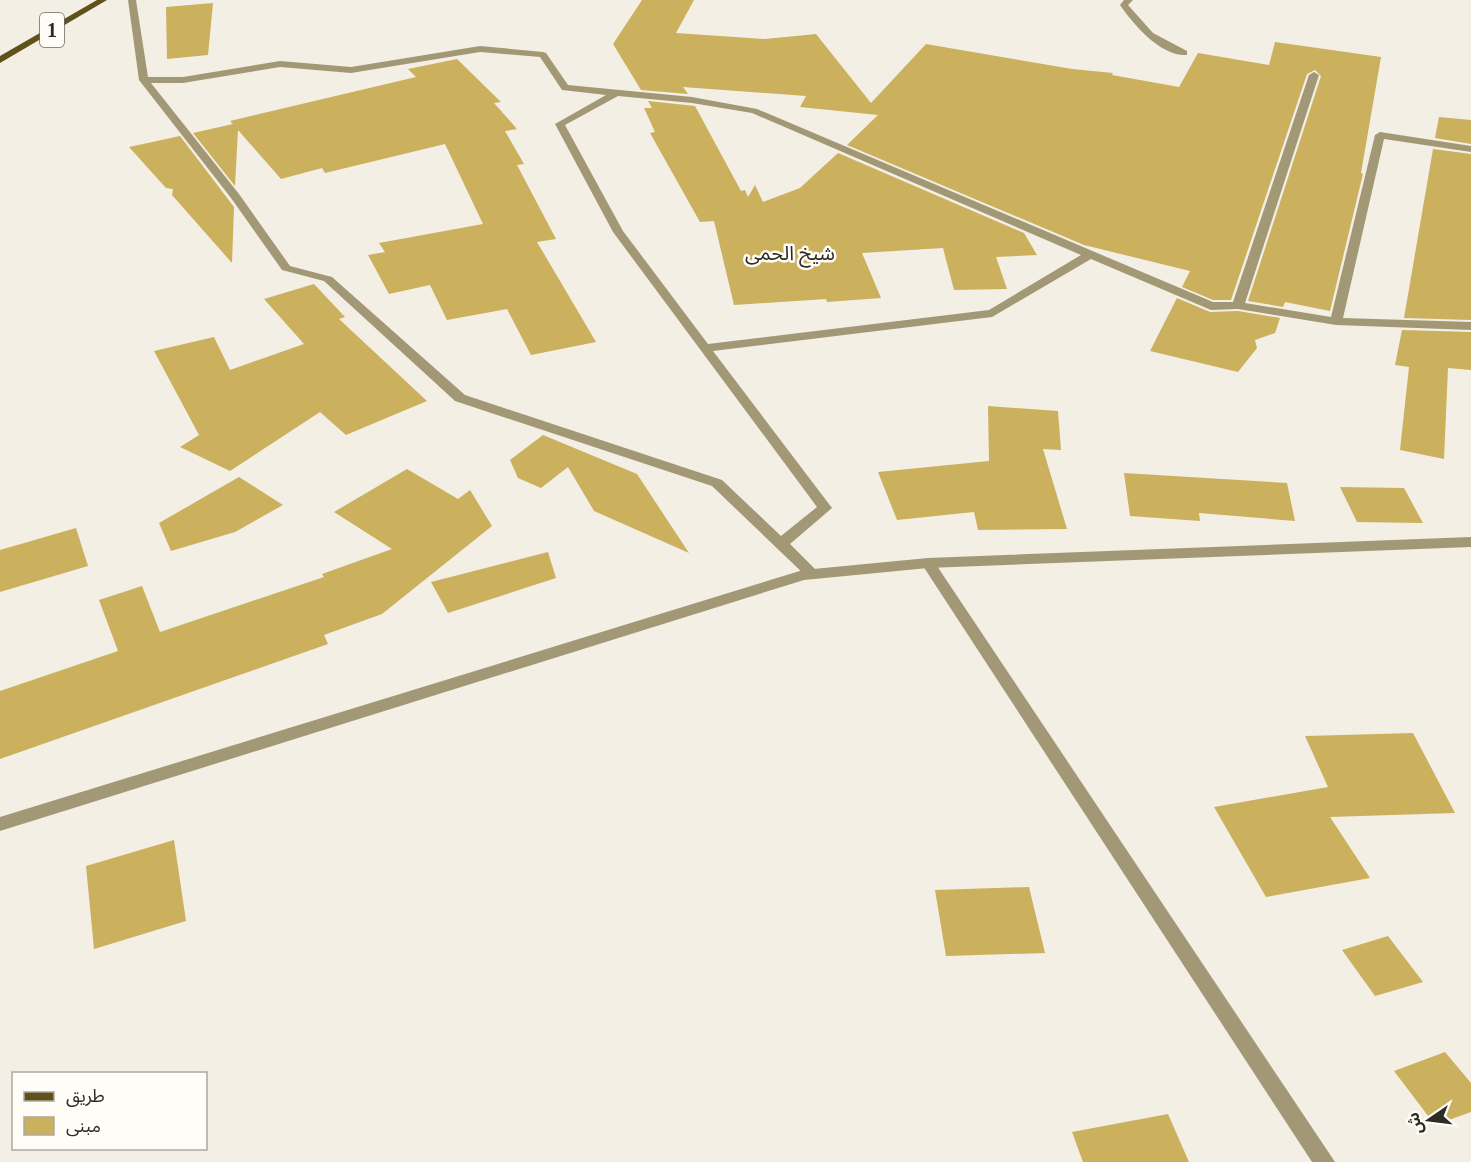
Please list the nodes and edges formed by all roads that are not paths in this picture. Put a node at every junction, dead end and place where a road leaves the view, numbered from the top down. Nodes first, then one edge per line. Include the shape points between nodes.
1 (103, 0) edge
2 (132, 0) edge
3 (1129, 0) edge
4 (1185, 53) dead end
5 (0, 60) edge
6 (1314, 75) dead end
7 (144, 80) junction
8 (616, 93) junction
9 (1471, 149) edge
10 (1089, 255) junction
11 (1238, 305) junction
12 (1336, 321) junction
13 (1471, 326) edge
14 (706, 348) junction
15 (1471, 542) edge
16 (781, 544) junction
17 (928, 563) junction
18 (812, 574) junction
19 (0, 824) edge
20 (1324, 1162) edge

1 - 5 main road, 1
2 - 7 street
3 - 4 street via 1124,5 1139,27 1158,43
6 - 11 street
7 - 8 street via 183,80 280,64 351,70 480,49 543,55 565,88
7 - 16 street via 286,268 328,279 460,398 717,483
8 - 10 street via 754,111
8 - 14 street via 560,124 618,232
9 - 12 street via 1380,135
10 - 11 street via 1210,306
10 - 14 street via 992,313
11 - 12 street
12 - 13 street
14 - 16 street via 825,508
15 - 17 street
16 - 18 street
17 - 18 street
17 - 20 street
18 - 19 street

